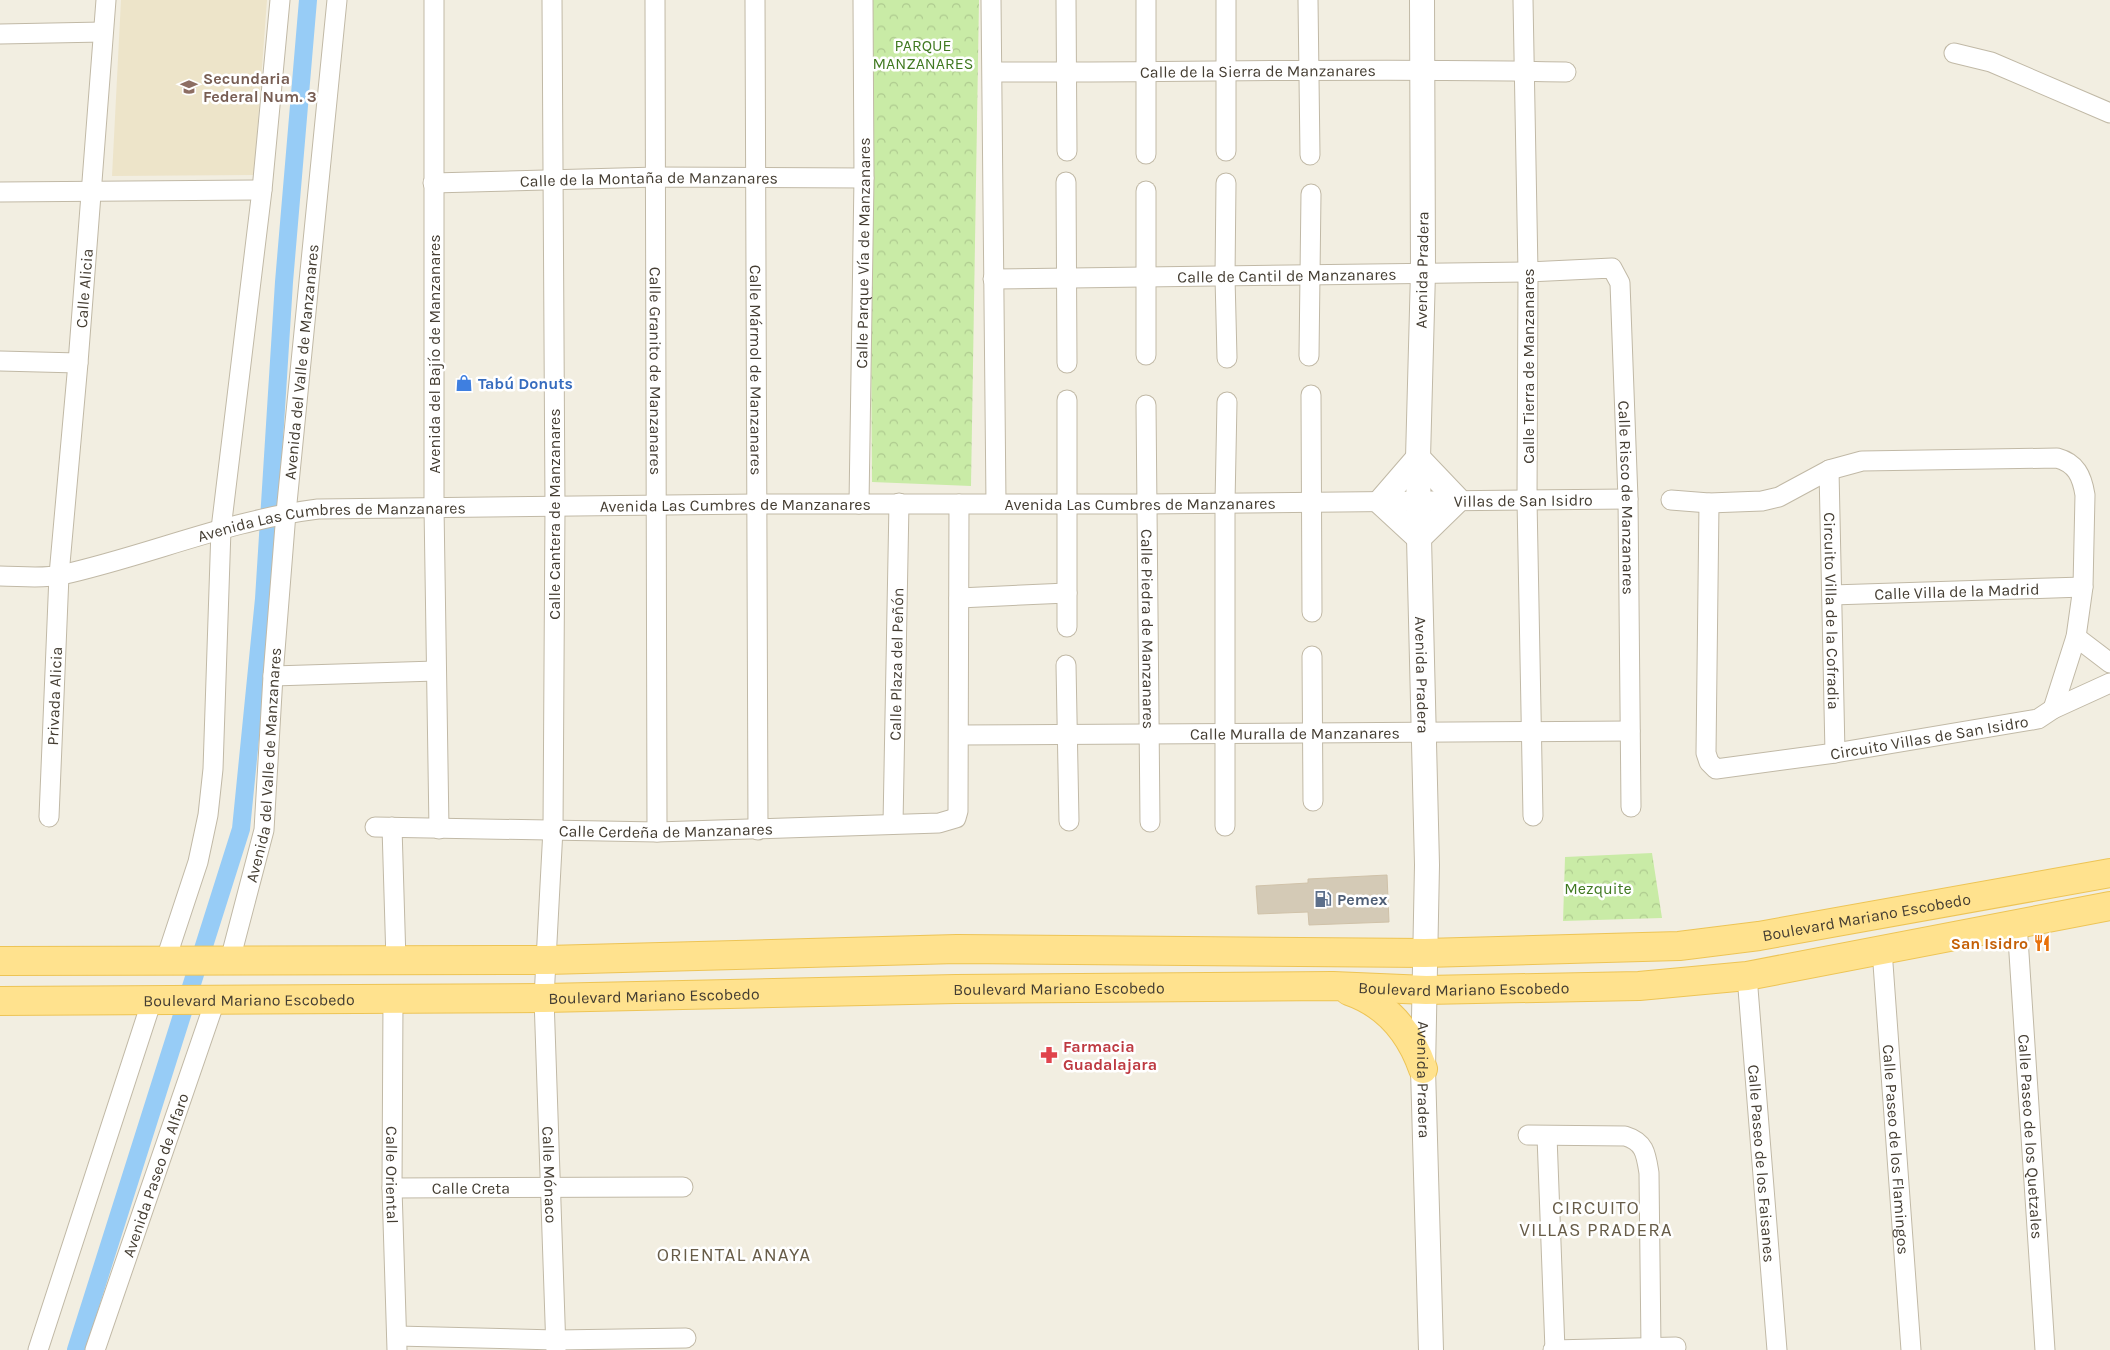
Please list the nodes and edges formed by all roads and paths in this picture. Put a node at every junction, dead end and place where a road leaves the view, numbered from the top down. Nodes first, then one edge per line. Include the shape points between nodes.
1 (106, 0) edge
2 (280, 0) edge
3 (337, 0) edge
4 (434, 0) edge
5 (552, 0) edge
6 (655, 0) edge
7 (755, 0) edge
8 (863, 0) edge
9 (991, 0) edge
10 (1066, 0) edge
11 (1146, 0) edge
12 (1226, 0) edge
13 (1308, 0) edge
14 (1422, 0) edge
15 (1523, 0) edge
16 (103, 32) junction
17 (0, 34) edge
18 (1954, 53) dead end
19 (1307, 69) junction
20 (1523, 70) junction
21 (1224, 71) junction
22 (1423, 71) junction
23 (993, 72) junction
24 (1068, 72) junction
25 (1566, 72) dead end
26 (1146, 73) junction
27 (2110, 113) edge
28 (1067, 151) dead end
29 (1226, 151) dead end
30 (1146, 154) dead end
31 (1310, 155) dead end
32 (657, 177) junction
33 (756, 178) junction
34 (864, 178) junction
35 (553, 179) junction
36 (1066, 182) dead end
37 (433, 183) junction
38 (1226, 184) dead end
39 (91, 190) junction
40 (262, 190) junction
41 (1146, 191) dead end
42 (0, 192) edge
43 (1311, 194) dead end
44 (1612, 268) joint
45 (1423, 272) junction
46 (1528, 272) junction
47 (1310, 275) junction
48 (1146, 277) junction
49 (1225, 277) junction
50 (1067, 278) junction
51 (993, 279) junction
52 (1146, 355) dead end
53 (1309, 356) dead end
54 (1227, 358) dead end
55 (0, 361) edge
56 (78, 363) junction
57 (1067, 363) dead end
58 (1310, 395) dead end
59 (1067, 400) dead end
60 (1227, 402) dead end
61 (1146, 405) dead end
62 (1418, 458) junction
63 (1829, 470) junction
64 (1628, 499) junction
65 (1419, 500) junction
66 (1458, 500) junction
67 (1527, 500) junction
68 (1671, 500) dead end
69 (1312, 502) junction
70 (1380, 502) junction
71 (996, 503) junction
72 (1068, 503) junction
73 (1225, 503) junction
74 (1709, 503) junction
75 (756, 504) junction
76 (859, 504) junction
77 (899, 504) junction
78 (959, 504) junction
79 (1146, 504) junction
80 (656, 506) junction
81 (434, 507) junction
82 (555, 507) junction
83 (283, 514) junction
84 (227, 527) junction
85 (1419, 538) junction
86 (59, 575) junction
87 (0, 576) edge
88 (2083, 587) junction
89 (1067, 593) junction
90 (1832, 595) junction
91 (959, 598) junction
92 (1312, 612) dead end
93 (1067, 627) dead end
94 (2076, 637) junction
95 (1312, 656) dead end
96 (2110, 663) edge
97 (1066, 666) dead end
98 (436, 671) junction
99 (273, 676) junction
100 (2110, 683) edge
101 (2053, 709) junction
102 (1630, 731) junction
103 (1532, 732) junction
104 (1226, 733) junction
105 (1312, 733) junction
106 (1067, 734) junction
107 (1150, 734) junction
108 (1424, 734) junction
109 (959, 735) junction
110 (1835, 753) junction
111 (1313, 801) dead end
112 (1631, 807) dead end
113 (1533, 816) dead end
114 (49, 817) dead end
115 (1070, 821) dead end
116 (1150, 822) dead end
117 (893, 824) junction
118 (1225, 826) dead end
119 (439, 828) junction
120 (553, 829) junction
121 (758, 830) junction
122 (657, 832) junction
123 (2110, 873) edge
124 (2110, 906) edge
125 (2017, 923) junction
126 (1882, 950) junction
127 (1425, 953) junction
128 (223, 960) junction
129 (547, 960) junction
130 (172, 961) junction
131 (396, 961) junction
132 (0, 962) edge
133 (1747, 976) junction
134 (1333, 986) junction
135 (1426, 990) junction
136 (544, 998) junction
137 (158, 1000) junction
138 (393, 1000) junction
139 (0, 1001) edge
140 (210, 1001) junction
141 (1423, 1069) junction
142 (1528, 1135) dead end
143 (1547, 1136) junction
144 (550, 1186) junction
145 (683, 1187) dead end
146 (392, 1188) junction
147 (686, 1338) dead end
148 (397, 1343) edge
149 (556, 1345) edge
150 (1676, 1347) dead end
151 (1651, 1348) junction
152 (1595, 1349) edge
153 (38, 1350) edge
154 (95, 1350) edge
155 (1431, 1350) edge
156 (1554, 1350) edge
157 (1777, 1350) edge
158 (1911, 1350) edge
159 (2045, 1350) edge

1 - 16 street, Calle Alicia
2 - 40 street
3 - 83 street, Avenida del Valle de Manzanares
4 - 37 street, Avenida del Bajío de Manzanares
5 - 35 street, Calle Cantera de Manzanares
6 - 32 street, Calle Granito de Manzanares
7 - 33 street, Calle Mármol de Manzanares
8 - 34 street, Calle Parque Vía de Manzanares
9 - 23 street
10 - 24 street
11 - 26 street
12 - 21 street
13 - 19 street
14 - 22 street, Avenida Pradera
15 - 20 street, Calle Tierra de Manzanares
16 - 17 street
16 - 39 street, Calle Alicia
18 - 27 street via 1991,62
19 - 21 street, Calle de la Sierra de Manzanares
19 - 22 street, Calle de la Sierra de Manzanares
19 - 31 street
20 - 22 street, Calle de la Sierra de Manzanares
20 - 25 street, Calle de la Sierra de Manzanares
20 - 46 street, Calle Tierra de Manzanares
21 - 26 street, Calle de la Sierra de Manzanares
21 - 29 street
22 - 45 street, Avenida Pradera
23 - 24 street, Calle de la Sierra de Manzanares
23 - 51 street
24 - 26 street, Calle de la Sierra de Manzanares
24 - 28 street
26 - 30 street
32 - 33 street, Calle de la Montaña de Manzanares
32 - 35 street, Calle de la Montaña de Manzanares
32 - 80 street, Calle Granito de Manzanares
33 - 34 street, Calle de la Montaña de Manzanares
33 - 75 street, Calle Mármol de Manzanares
34 - 76 street, Calle Parque Vía de Manzanares
35 - 37 street, Calle de la Montaña de Manzanares
35 - 82 street, Calle Cantera de Manzanares
36 - 50 street
37 - 81 street, Avenida del Bajío de Manzanares
38 - 49 street
39 - 40 street
39 - 42 street
39 - 56 street, Calle Alicia
40 - 84 street
41 - 48 street
43 - 47 street
44 - 46 street, Calle de Cantil de Manzanares
44 - 64 street, Calle Risco de Manzanares via 1620,283
45 - 46 street, Calle de Cantil de Manzanares
45 - 47 street, Calle de Cantil de Manzanares
45 - 62 street, Avenida Pradera
46 - 67 street, Calle Tierra de Manzanares
47 - 49 street, Calle de Cantil de Manzanares
47 - 53 street
48 - 49 street, Calle de Cantil de Manzanares
48 - 50 street, Calle de Cantil de Manzanares
48 - 52 street
49 - 54 street
50 - 51 street, Calle de Cantil de Manzanares
50 - 57 street
51 - 71 street
55 - 56 street
56 - 86 street, Calle Alicia
58 - 69 street
59 - 72 street
60 - 73 street
61 - 79 street, Calle Piedra de Manzanares
62 - 65 street, Avenida Pradera
62 - 66 street
62 - 70 street
63 - 74 street via 1779,497 1755,502
63 - 88 street via 1844,464 1882,459 2057,458 2068,461 2083,480 2085,494
63 - 90 street, Circuito Villa de la Cofradia
64 - 67 street, Villas de San Isidro
64 - 102 street, Calle Risco de Manzanares
65 - 66 street, Villas de San Isidro
65 - 70 street, Avenida Las Cumbres de Manzanares
65 - 85 street, Avenida Pradera
66 - 67 street, Villas de San Isidro
66 - 85 street
67 - 103 street, Calle Tierra de Manzanares
68 - 74 street
69 - 70 street, Avenida Las Cumbres de Manzanares
69 - 73 street, Avenida Las Cumbres de Manzanares
69 - 92 street
70 - 85 street
71 - 72 street, Avenida Las Cumbres de Manzanares
71 - 78 street, Avenida Las Cumbres de Manzanares
72 - 79 street, Avenida Las Cumbres de Manzanares
72 - 89 street
73 - 79 street, Avenida Las Cumbres de Manzanares
73 - 104 street
74 - 110 street, Circuito Villas de San Isidro via 1706,753 1709,762 1716,769 1728,769
75 - 76 street, Avenida Las Cumbres de Manzanares
75 - 80 street, Avenida Las Cumbres de Manzanares
75 - 121 street, Calle Mármol de Manzanares
76 - 77 street, Avenida Las Cumbres de Manzanares
77 - 78 street, Avenida Las Cumbres de Manzanares
77 - 117 street, Calle Plaza del Peñón
78 - 91 street
79 - 107 street, Calle Piedra de Manzanares
80 - 82 street, Avenida Las Cumbres de Manzanares
80 - 122 street, Calle Granito de Manzanares
81 - 82 street, Avenida Las Cumbres de Manzanares
81 - 83 street, Avenida Las Cumbres de Manzanares via 318,509
81 - 98 street, Avenida del Bajío de Manzanares
82 - 120 street, Calle Cantera de Manzanares
83 - 84 street, Avenida Las Cumbres de Manzanares
83 - 99 street, Avenida del Valle de Manzanares
84 - 86 street, Avenida Las Cumbres de Manzanares
84 - 130 street via 208,815
85 - 108 street, Avenida Pradera
86 - 87 street, Avenida Las Cumbres de Manzanares
86 - 114 street, Privada Alicia
88 - 90 street, Calle Villa de la Madrid
88 - 94 street
89 - 91 street
89 - 93 street
90 - 110 street, Circuito Villa de la Cofradia
91 - 109 street
94 - 96 street
94 - 101 street
95 - 105 street
97 - 106 street
98 - 99 street
98 - 119 street, Avenida del Bajío de Manzanares
99 - 128 street, Avenida del Valle de Manzanares via 264,830
100 - 101 street, Circuito Villas de San Isidro
101 - 110 street, Circuito Villas de San Isidro via 2038,720 2020,724
102 - 103 street, Calle Muralla de Manzanares
102 - 112 street, Calle Risco de Manzanares
103 - 108 street, Calle Muralla de Manzanares
103 - 113 street, Calle Tierra de Manzanares
104 - 105 street, Calle Muralla de Manzanares
104 - 107 street, Calle Muralla de Manzanares
104 - 118 street
105 - 108 street, Calle Muralla de Manzanares
105 - 111 street
106 - 107 street, Calle Muralla de Manzanares
106 - 109 street, Calle Muralla de Manzanares
106 - 115 street
107 - 116 street, Calle Piedra de Manzanares
108 - 127 street, Avenida Pradera
109 - 117 street, Calle Cerdeña de Manzanares via 956,818 939,823
117 - 121 street, Calle Cerdeña de Manzanares
119 - 120 street, Calle Cerdeña de Manzanares
119 - 131 street, Calle Cerdeña de Manzanares via 383,827
120 - 122 street, Calle Cerdeña de Manzanares
120 - 129 street, Calle Cantera de Manzanares
121 - 122 street, Calle Cerdeña de Manzanares
123 - 127 main road, Boulevard Mariano Escobedo via 1719,942
124 - 125 main road, Boulevard Mariano Escobedo
125 - 126 main road, Boulevard Mariano Escobedo
125 - 159 street, Calle Paseo de los Quetzales
126 - 133 main road, Boulevard Mariano Escobedo
126 - 158 street, Calle Paseo de los Flamingos
127 - 129 main road, Boulevard Mariano Escobedo via 957,950
127 - 135 street, Avenida Pradera
128 - 130 main road, Boulevard Mariano Escobedo
128 - 131 main road, Boulevard Mariano Escobedo
129 - 131 main road, Boulevard Mariano Escobedo
129 - 136 street, Calle Cantera de Manzanares
130 - 132 main road, Boulevard Mariano Escobedo
133 - 135 main road, Boulevard Mariano Escobedo via 1639,986
133 - 157 street, Calle Paseo de los Faisanes
134 - 135 main road, Boulevard Mariano Escobedo
134 - 136 main road, Boulevard Mariano Escobedo via 956,988
134 - 141 main road via 1382,1006 1410,1041
135 - 141 street, Avenida Pradera
136 - 138 main road, Boulevard Mariano Escobedo
136 - 144 street, Calle Mónaco
137 - 139 main road, Boulevard Mariano Escobedo
137 - 140 main road, Boulevard Mariano Escobedo
137 - 153 street
138 - 140 main road, Boulevard Mariano Escobedo
138 - 146 street, Calle Oriental
140 - 154 street, Avenida Paseo de Alfaro
141 - 155 street, Avenida Pradera
142 - 143 street
143 - 151 street via 1625,1136 1636,1139 1643,1146 1649,1173
143 - 156 street
144 - 145 street, Calle Creta
144 - 146 street, Calle Creta
144 - 149 street, Calle Mónaco
146 - 148 street, Calle Oriental
147 - 149 street
148 - 149 street
150 - 151 street
151 - 152 street
152 - 156 street

